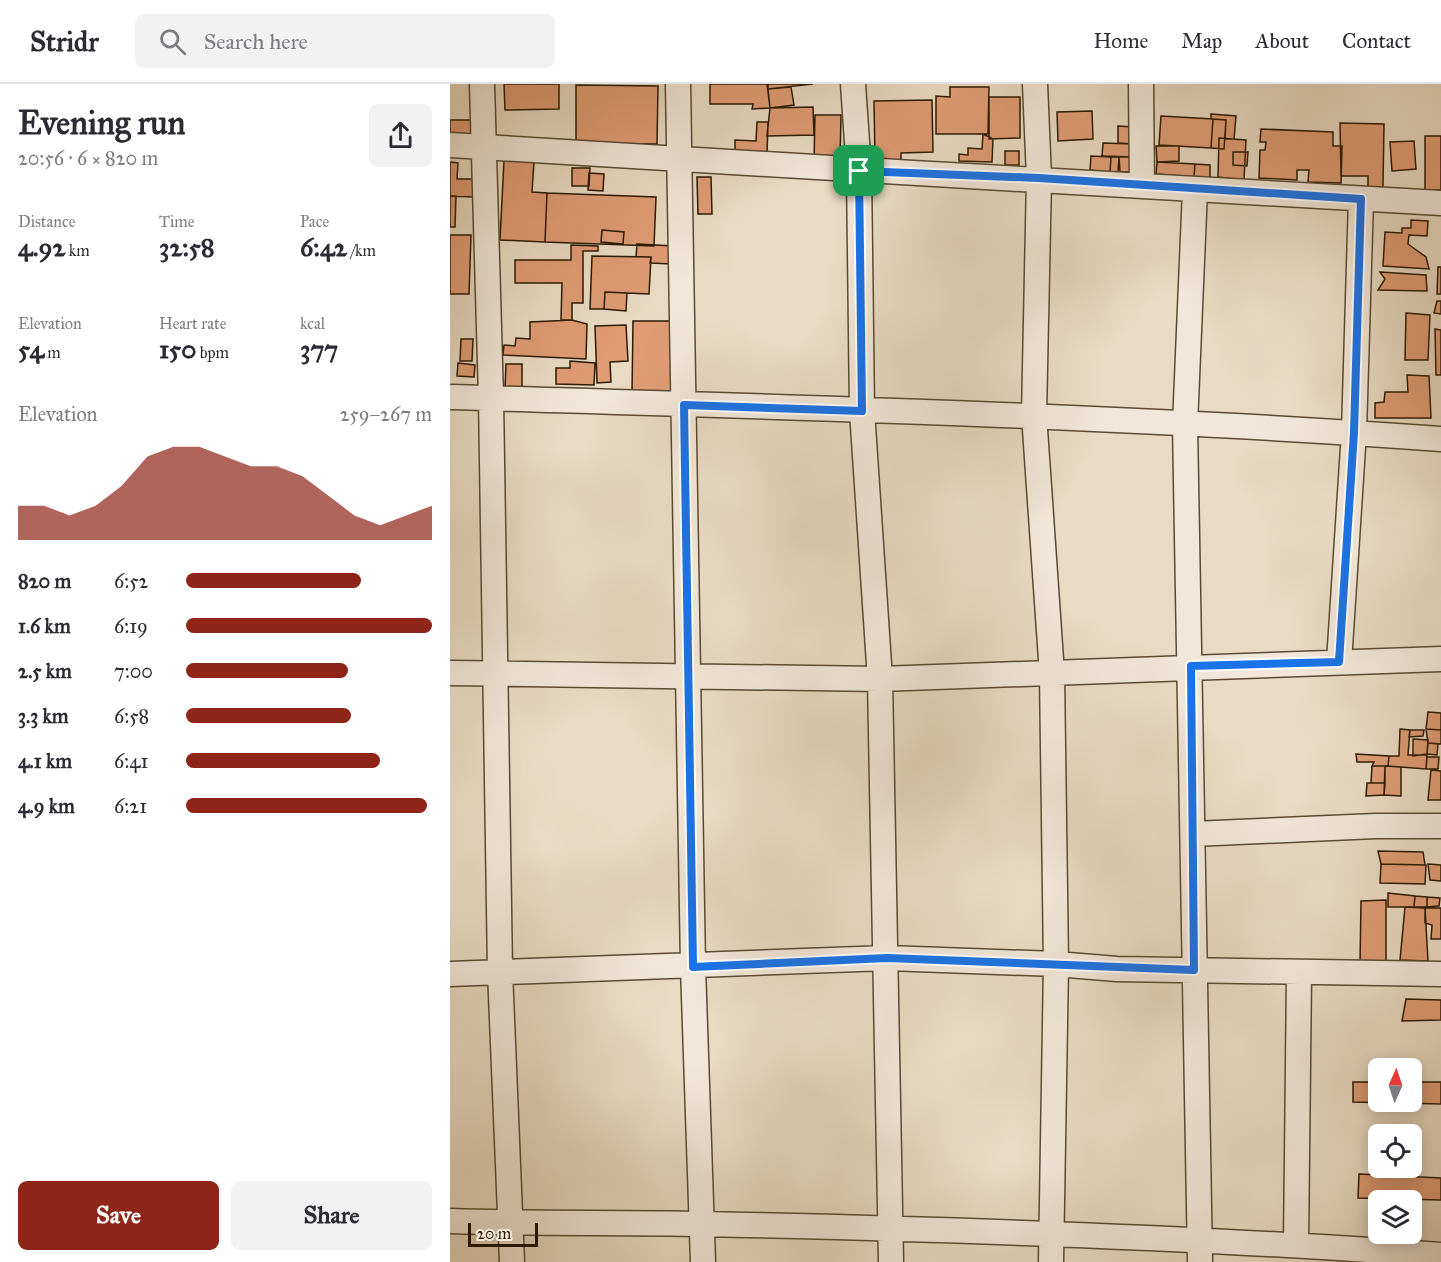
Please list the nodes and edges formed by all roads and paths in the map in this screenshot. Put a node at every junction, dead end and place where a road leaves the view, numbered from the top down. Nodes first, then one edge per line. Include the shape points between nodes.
1 (482, 84) edge
2 (678, 84) edge
3 (853, 84) edge
4 (1035, 84) edge
5 (1142, 84) edge
6 (450, 145) edge
7 (485, 147) junction
8 (680, 161) junction
9 (859, 171) junction
10 (1039, 178) junction
11 (1142, 186) junction
12 (1195, 190) junction
13 (1361, 199) junction
14 (1441, 203) edge
15 (450, 397) edge
16 (491, 398) junction
17 (684, 405) junction
18 (862, 411) junction
19 (1034, 415) junction
20 (1185, 425) junction
21 (1354, 432) junction
22 (1441, 439) edge
23 (1441, 659) edge
24 (1339, 662) junction
25 (1191, 666) junction
26 (450, 672) edge
27 (495, 673) junction
28 (1052, 674) junction
29 (688, 676) junction
30 (880, 679) junction
31 (1441, 826) edge
32 (1193, 834) junction
33 (887, 958) junction
34 (1056, 964) junction
35 (693, 967) junction
36 (1194, 970) junction
37 (500, 971) junction
38 (1299, 973) junction
39 (450, 974) edge
40 (1441, 974) edge
41 (450, 1221) edge
42 (511, 1223) junction
43 (702, 1224) junction
44 (891, 1229) junction
45 (1051, 1233) junction
46 (1296, 1245) junction
47 (1200, 1251) edge
48 (1441, 1255) edge
49 (512, 1262) edge
50 (703, 1262) edge
51 (891, 1262) edge
52 (1051, 1262) edge

1 - 7 street
2 - 8 street
3 - 9 street
4 - 10 street
5 - 11 street
6 - 7 street
7 - 8 street
7 - 16 street
8 - 9 street
8 - 17 street
9 - 10 street
9 - 18 street
10 - 11 street
10 - 19 street
11 - 12 street
12 - 13 street
12 - 20 street
13 - 14 street
13 - 21 street
15 - 16 street
16 - 17 street
16 - 27 street
17 - 18 street
17 - 29 street
18 - 19 street
18 - 30 street
19 - 20 street
19 - 28 street
20 - 21 street
20 - 25 street
21 - 22 street
21 - 24 street
23 - 24 street
24 - 25 street
25 - 28 street
25 - 32 street
26 - 27 street
27 - 29 street
27 - 37 street
28 - 30 street
28 - 34 street
29 - 30 street
29 - 35 street
30 - 33 street
31 - 32 street
32 - 36 street
33 - 34 street
33 - 35 street
33 - 44 street
34 - 36 street
34 - 45 street
35 - 37 street
35 - 43 street
36 - 38 street
36 - 47 street
37 - 39 street
37 - 42 street
38 - 40 street
38 - 46 street
41 - 42 street
42 - 43 street
42 - 49 street
43 - 44 street
43 - 50 street
44 - 45 street
44 - 51 street
45 - 47 street
45 - 52 street
46 - 47 street
46 - 48 street

